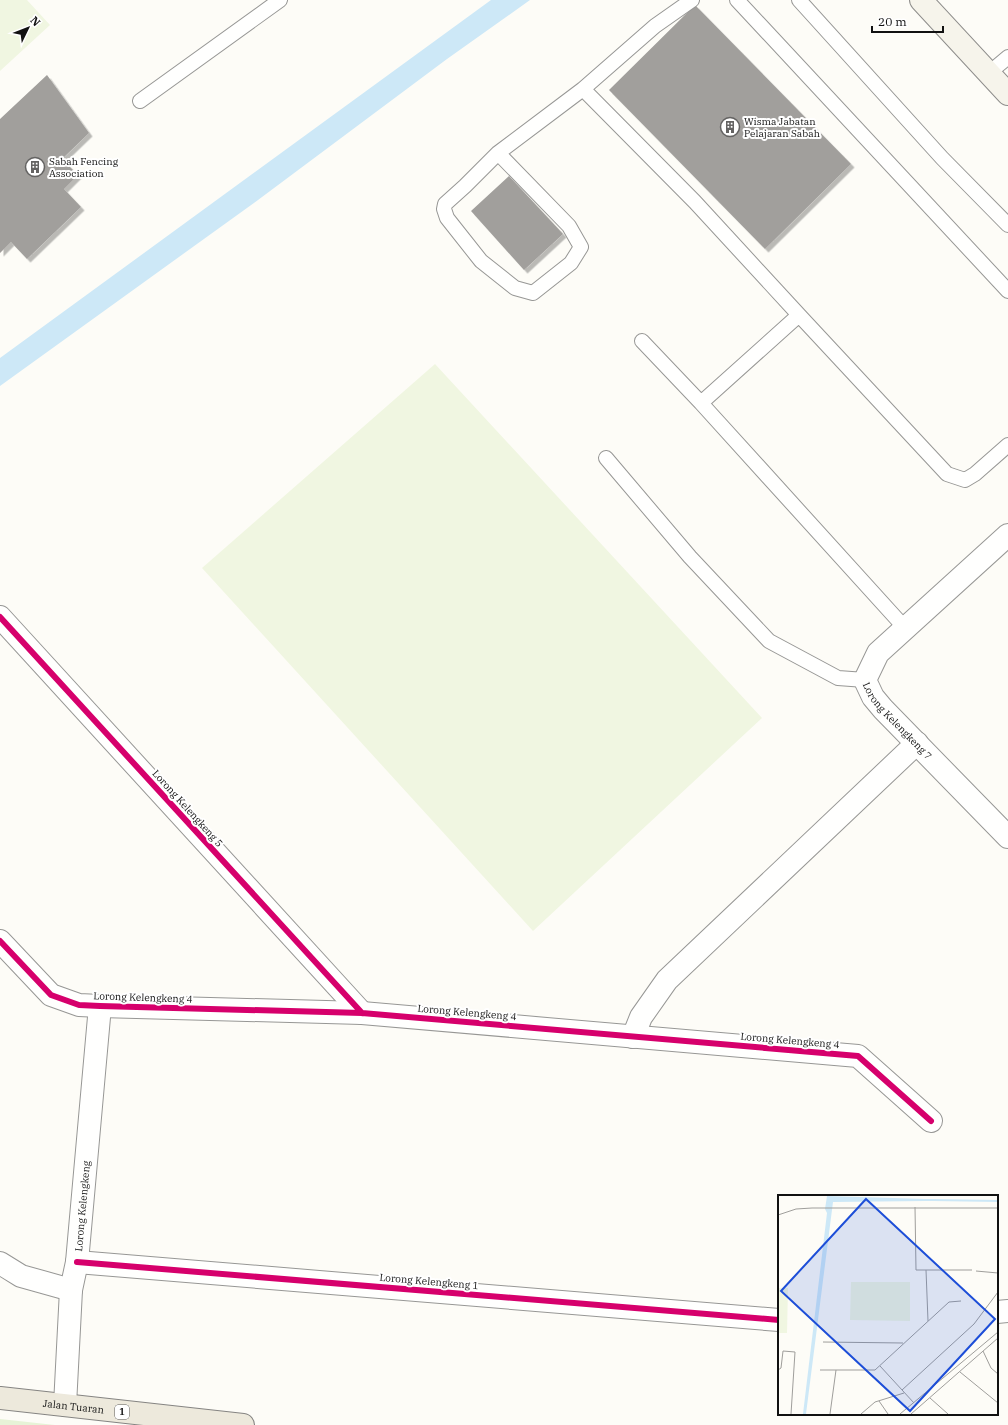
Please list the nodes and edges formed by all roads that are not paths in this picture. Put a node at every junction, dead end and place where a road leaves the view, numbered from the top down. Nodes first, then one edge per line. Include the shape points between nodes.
1 (280, 0) edge
2 (692, 0) edge
3 (737, 0) edge
4 (799, 0) edge
5 (921, 0) edge
6 (1008, 57) edge
7 (989, 73) junction
8 (583, 89) junction
9 (1008, 94) edge
10 (140, 101) dead end
11 (498, 153) junction
12 (1008, 225) edge
13 (1008, 291) edge
14 (799, 315) junction
15 (642, 341) dead end
16 (701, 403) junction
17 (1008, 445) edge
18 (606, 458) dead end
19 (1008, 536) edge
20 (0, 617) edge
21 (905, 628) junction
22 (866, 680) junction
23 (917, 743) junction
24 (1008, 837) edge
25 (0, 941) edge
26 (100, 1006) junction
27 (362, 1013) junction
28 (633, 1037) junction
29 (931, 1121) dead end
30 (77, 1262) junction
31 (0, 1263) edge
32 (72, 1290) junction
33 (1008, 1311) edge
34 (998, 1312) edge
35 (778, 1320) edge
36 (0, 1398) edge
37 (65, 1405) junction
38 (243, 1425) edge

1 - 10 lane
2 - 8 lane via 655,26
3 - 13 lane
4 - 12 lane via 942,158
5 - 7 street
6 - 7 lane
7 - 9 street
8 - 11 lane
8 - 14 lane via 695,202
11 - 11 lane via 445,204 444,209 447,218 481,261 515,288 533,293 571,263 581,247 569,226
14 - 16 lane
14 - 17 lane via 947,474 965,480 976,474
15 - 16 lane
16 - 21 lane
18 - 22 lane via 690,557 769,641 838,678
19 - 21 street, Lorong Kelengkeng 7
20 - 27 street, Lorong Kelengkeng 5
21 - 22 street, Lorong Kelengkeng 7 via 878,653
22 - 23 street, Lorong Kelengkeng 7 via 873,697
23 - 24 street, Lorong Kelengkeng 7
23 - 28 street via 667,980 641,1017
25 - 26 street, Lorong Kelengkeng 4 via 51,995 78,1005
26 - 27 street, Lorong Kelengkeng 4
26 - 30 street, Lorong Kelengkeng
27 - 28 street, Lorong Kelengkeng 4
28 - 29 street, Lorong Kelengkeng 4 via 858,1056
30 - 32 street, Lorong Kelengkeng
30 - 35 street, Lorong Kelengkeng 1
31 - 32 street via 22,1276
32 - 37 street, Lorong Kelengkeng
33 - 34 street
36 - 37 main road, Jalan Tuaran / 1
37 - 38 main road, Jalan Tuaran / 1

